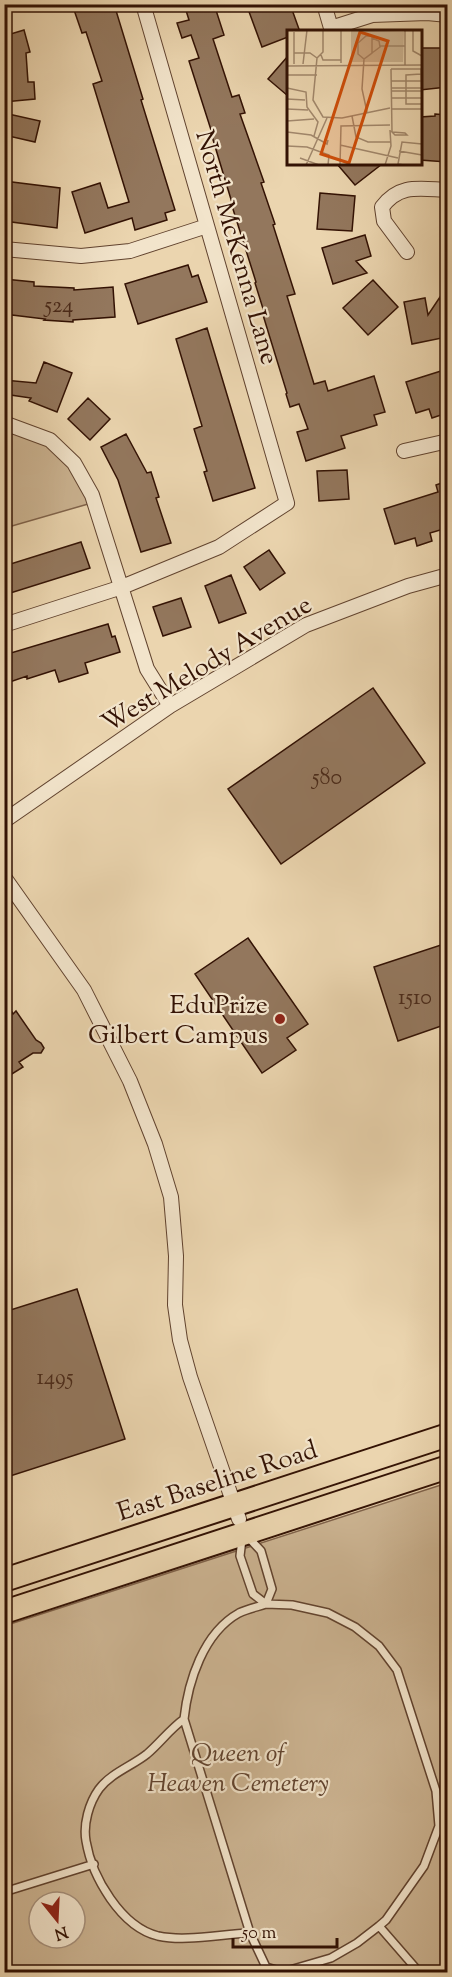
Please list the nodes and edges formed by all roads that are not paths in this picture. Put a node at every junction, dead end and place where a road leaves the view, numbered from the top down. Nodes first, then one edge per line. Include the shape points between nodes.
1 (143, 4) edge
2 (324, 4) edge
3 (447, 15) edge
4 (447, 190) edge
5 (207, 226) junction
6 (4, 249) edge
7 (407, 252) dead end
8 (4, 423) edge
9 (447, 441) edge
10 (404, 451) dead end
11 (447, 575) edge
12 (122, 587) junction
13 (4, 625) edge
14 (170, 706) junction
15 (4, 821) edge
16 (4, 877) edge
17 (447, 1435) edge
18 (447, 1467) edge
19 (239, 1519) junction
20 (4, 1580) edge
21 (266, 1604) junction
22 (4, 1612) edge
23 (184, 1719) junction
24 (94, 1864) junction
25 (4, 1892) edge
26 (379, 1926) junction
27 (250, 1933) junction
28 (419, 1972) edge

1 - 5 street, North McKenna Lane
2 - 3 street via 331,28 372,15
4 - 7 street via 402,190 382,207 384,221
5 - 6 street via 130,251 81,256
5 - 12 street, North McKenna Lane via 287,503 219,547
8 - 12 street via 50,440 74,463 92,495
9 - 10 street
11 - 14 street, West Melody Avenue via 306,625
12 - 13 street
12 - 14 street via 147,669
14 - 15 street, West Melody Avenue
16 - 19 street via 84,990 130,1081 155,1144 171,1197 180,1340
17 - 19 main road, East Baseline Road
18 - 19 main road, East Baseline Road
19 - 20 main road, East Baseline Road
19 - 21 lane via 240,1556 254,1594
19 - 21 lane via 261,1551 272,1588
19 - 22 main road, East Baseline Road
21 - 23 lane via 239,1613 220,1628 195,1671
21 - 26 lane via 328,1613 356,1627 379,1646 397,1670 436,1791 439,1826 424,1866
23 - 24 lane via 148,1753 100,1788 86,1820 86,1841
23 - 27 lane
24 - 25 lane
24 - 27 lane via 113,1903 138,1928 179,1939
26 - 27 lane via 331,1958 283,1972 266,1967
26 - 28 lane

